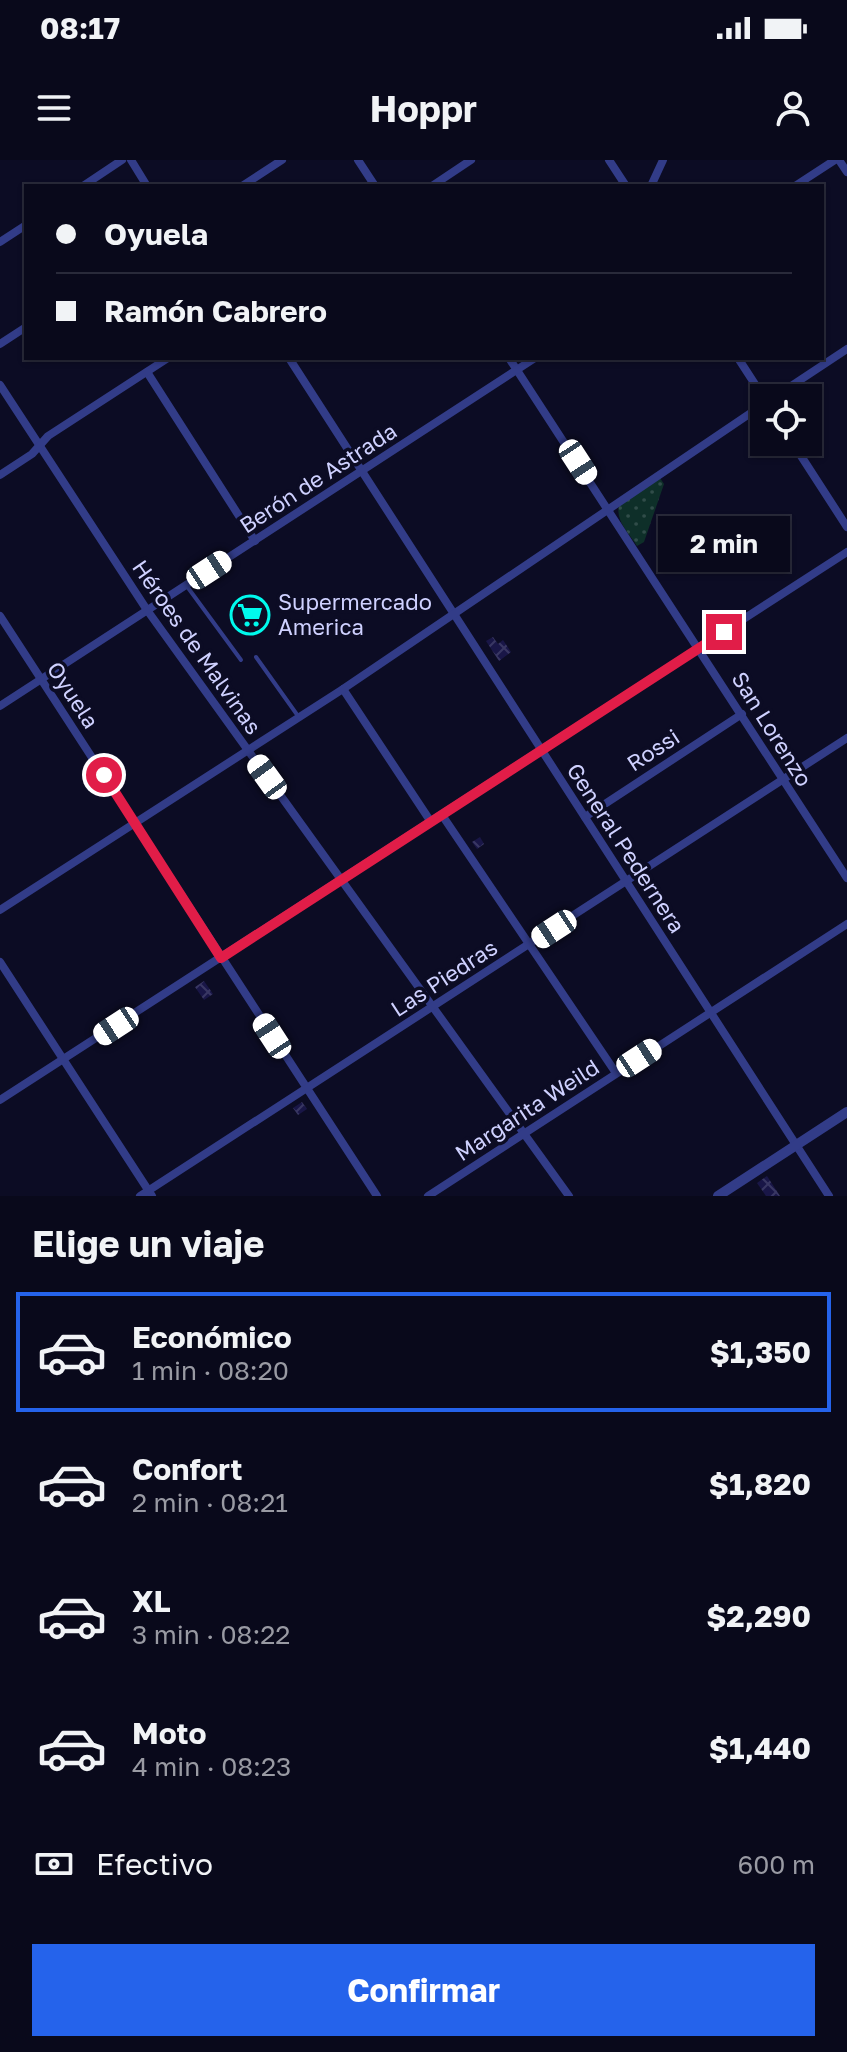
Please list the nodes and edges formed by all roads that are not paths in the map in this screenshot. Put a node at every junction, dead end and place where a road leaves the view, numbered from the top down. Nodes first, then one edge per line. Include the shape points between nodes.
1 (122, 160) edge
2 (131, 160) edge
3 (282, 160) edge
4 (358, 160) edge
5 (471, 160) edge
6 (609, 160) edge
7 (663, 160) edge
8 (837, 160) edge
9 (847, 172) edge
10 (86, 184) edge
11 (146, 184) edge
12 (245, 184) edge
13 (374, 184) edge
14 (435, 184) edge
15 (625, 184) edge
16 (652, 184) edge
17 (798, 184) edge
18 (24, 226) edge
19 (0, 242) edge
20 (24, 328) edge
21 (0, 344) edge
22 (847, 349) edge
23 (165, 360) edge
24 (290, 360) edge
25 (510, 360) edge
26 (532, 360) edge
27 (739, 360) edge
28 (517, 370) junction
29 (147, 372) junction
30 (754, 384) edge
31 (794, 384) edge
32 (0, 385) edge
33 (750, 411) edge
34 (40, 444) junction
35 (801, 456) edge
36 (361, 472) junction
37 (0, 475) edge
38 (608, 508) junction
39 (847, 527) edge
40 (255, 541) junction
41 (847, 552) edge
42 (186, 585) junction
43 (147, 610) junction
44 (453, 615) junction
45 (0, 616) edge
46 (700, 648) junction
47 (256, 657) dead end
48 (241, 660) dead end
49 (41, 679) junction
50 (343, 689) junction
51 (0, 706) edge
52 (742, 714) junction
53 (299, 718) junction
54 (847, 738) edge
55 (541, 750) junction
56 (248, 752) junction
57 (783, 779) junction
58 (442, 815) junction
59 (585, 817) junction
60 (431, 822) junction
61 (136, 824) junction
62 (847, 878) edge
63 (341, 880) junction
64 (626, 882) junction
65 (0, 910) edge
66 (847, 924) edge
67 (529, 945) junction
68 (221, 958) junction
69 (0, 962) edge
70 (431, 1007) junction
71 (711, 1011) junction
72 (63, 1060) junction
73 (616, 1073) junction
74 (306, 1089) junction
75 (0, 1100) edge
76 (847, 1112) edge
77 (524, 1133) junction
78 (796, 1146) junction
79 (147, 1194) edge
80 (377, 1196) edge
81 (428, 1196) edge
82 (569, 1196) edge
83 (718, 1196) edge
84 (829, 1196) edge

1 - 10 street
2 - 11 street
3 - 12 street
4 - 13 street
5 - 14 street
6 - 15 street
7 - 16 street
8 - 9 street
8 - 17 street
18 - 19 street
20 - 21 street
22 - 31 street
23 - 29 street
24 - 36 street, General Pedernera
25 - 28 street, San Lorenzo
26 - 28 street, Berón de Astrada
27 - 30 street
28 - 36 street, Berón de Astrada
28 - 38 street, San Lorenzo
29 - 34 street
29 - 40 street
32 - 34 street, Héroes de Malvinas
33 - 38 street
34 - 37 street
34 - 43 street, Héroes de Malvinas
35 - 39 street
36 - 40 street, Berón de Astrada
36 - 44 street, General Pedernera
38 - 44 street
38 - 46 street, San Lorenzo
40 - 42 street, Berón de Astrada
41 - 46 street
42 - 43 street, Berón de Astrada
42 - 48 lane
43 - 49 street, Berón de Astrada
43 - 56 street, Héroes de Malvinas
44 - 50 street
44 - 55 street, General Pedernera
45 - 49 street, Oyuela
46 - 52 street, San Lorenzo
46 - 55 street
47 - 53 lane
49 - 51 street, Berón de Astrada
49 - 61 street, Oyuela
50 - 53 street
50 - 60 street
52 - 57 street, San Lorenzo
52 - 59 street, Rossi
53 - 56 street
54 - 57 street, Las Piedras
55 - 58 street
55 - 59 street, General Pedernera
56 - 61 street
56 - 63 street, Héroes de Malvinas
57 - 62 street, San Lorenzo
57 - 64 street, Las Piedras
58 - 60 street
58 - 67 street
59 - 64 street, General Pedernera
60 - 63 street
61 - 65 street
61 - 68 street, Oyuela
63 - 68 street
63 - 70 street, Héroes de Malvinas
64 - 67 street, Las Piedras
64 - 71 street, General Pedernera
66 - 71 street, Margarita Weild
67 - 70 street, Las Piedras
67 - 73 street
68 - 72 street
68 - 74 street, Oyuela
69 - 72 street
70 - 74 street, Las Piedras
70 - 77 street, Héroes de Malvinas
71 - 73 street, Margarita Weild
71 - 78 street, General Pedernera
72 - 75 street
72 - 79 street
73 - 77 street, Margarita Weild
74 - 79 street, Las Piedras
74 - 80 street, Oyuela
76 - 78 street
77 - 81 street, Margarita Weild
77 - 82 street, Héroes de Malvinas
78 - 83 street
78 - 84 street, General Pedernera

